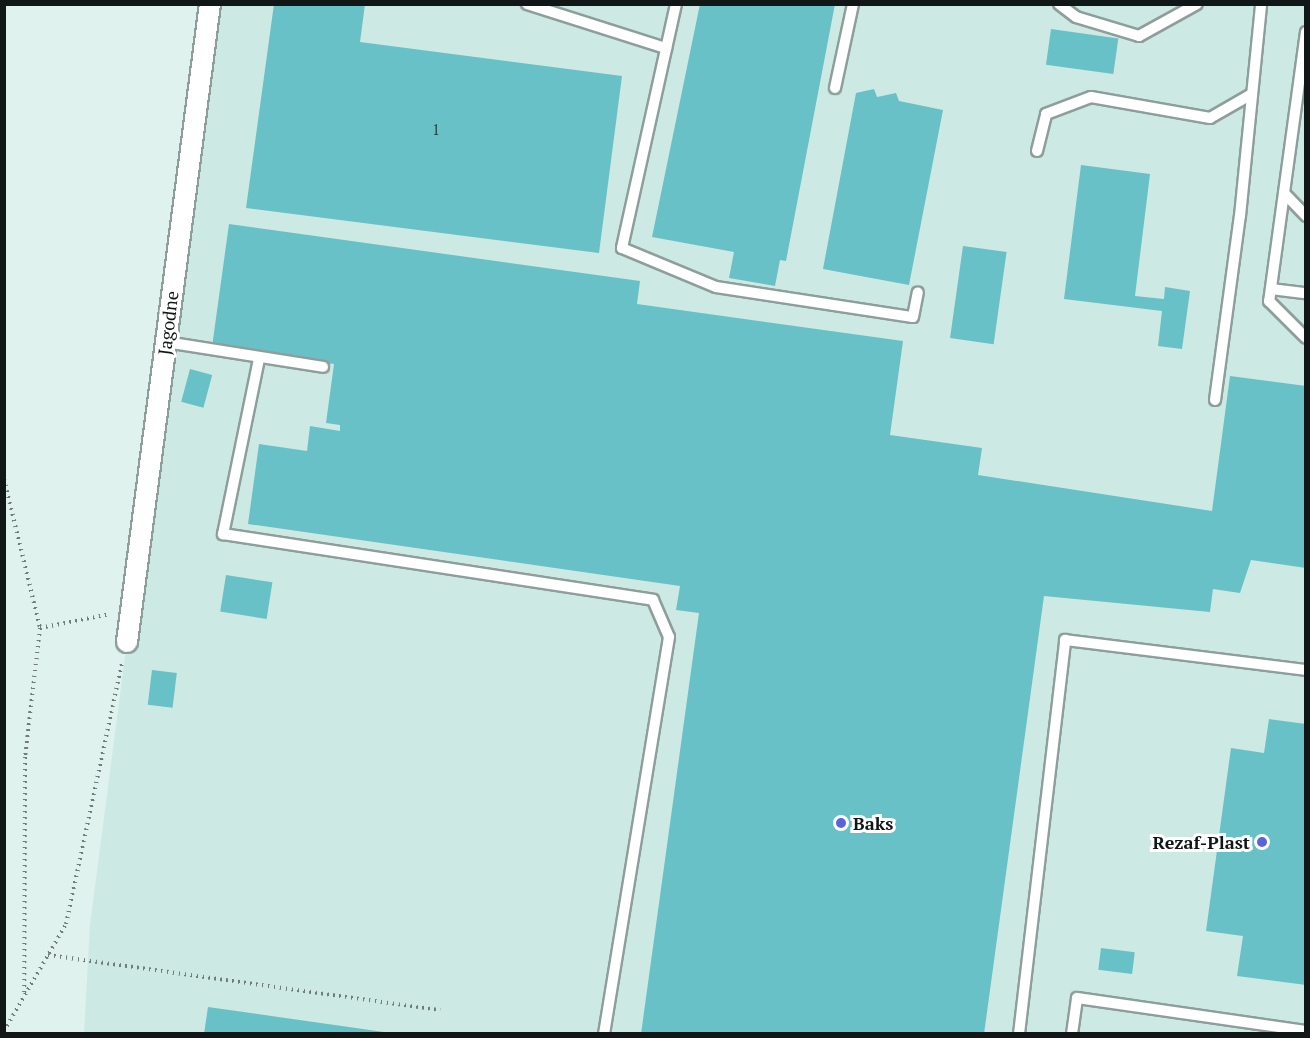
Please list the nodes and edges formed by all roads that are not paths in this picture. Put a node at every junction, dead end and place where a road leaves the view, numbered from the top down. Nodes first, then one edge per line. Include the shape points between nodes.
1 (210, 4) edge
2 (527, 4) edge
3 (676, 4) edge
4 (853, 4) edge
5 (1059, 4) edge
6 (1197, 4) edge
7 (1261, 4) edge
8 (1305, 32) edge
9 (666, 48) junction
10 (835, 88) dead end
11 (1250, 95) junction
12 (1037, 151) dead end
13 (1284, 193) junction
14 (1305, 216) edge
15 (1271, 289) junction
16 (918, 292) dead end
17 (1305, 293) edge
18 (1305, 338) edge
19 (166, 342) junction
20 (260, 359) junction
21 (322, 366) dead end
22 (1215, 400) dead end
23 (127, 642) road end
24 (1305, 670) edge
25 (1305, 1031) edge
26 (604, 1034) edge
27 (1019, 1034) edge
28 (1072, 1034) edge

1 - 19 street, Jagodne
2 - 9 lane
3 - 9 lane
4 - 10 lane
5 - 6 lane via 1076,17 1139,36
7 - 11 lane
8 - 13 lane
9 - 16 lane via 622,248 716,287 913,317
11 - 12 lane via 1210,118 1090,97 1046,114
11 - 22 lane via 1240,216
13 - 14 lane
13 - 15 lane
15 - 17 lane
15 - 18 lane via 1269,301
19 - 20 lane
19 - 23 street, Jagodne
20 - 21 lane
20 - 26 lane via 223,534 653,600 669,637
24 - 27 lane via 1065,640
25 - 28 lane via 1077,998

